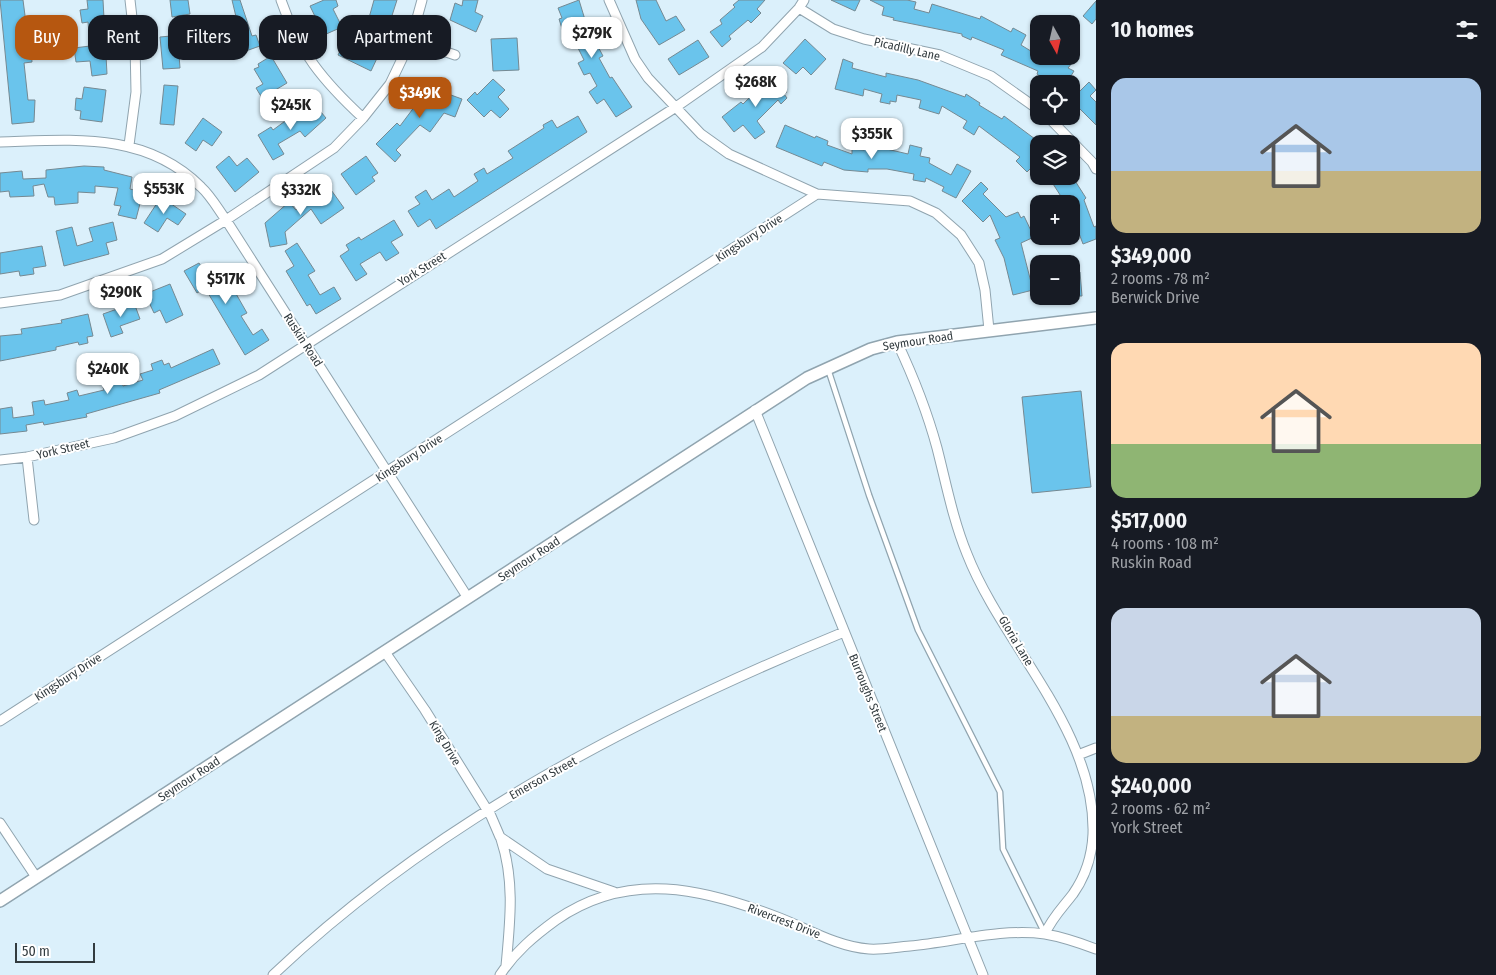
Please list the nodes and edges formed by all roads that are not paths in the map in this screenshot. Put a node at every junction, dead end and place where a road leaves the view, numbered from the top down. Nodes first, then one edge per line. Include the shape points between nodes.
1 (130, 0) edge
2 (280, 0) edge
3 (422, 0) edge
4 (609, 0) edge
5 (802, 4) edge
6 (418, 15) edge
7 (451, 54) edge
8 (455, 55) dead end
9 (401, 60) edge
10 (1030, 104) edge
11 (676, 108) junction
12 (363, 118) junction
13 (1056, 125) edge
14 (0, 142) edge
15 (129, 145) junction
16 (1096, 169) edge
17 (817, 194) junction
18 (226, 220) junction
19 (0, 303) edge
20 (1096, 318) edge
21 (989, 330) junction
22 (897, 342) junction
23 (305, 344) junction
24 (827, 368) junction
25 (755, 410) junction
26 (27, 457) junction
27 (0, 460) edge
28 (387, 472) junction
29 (34, 520) dead end
30 (468, 598) junction
31 (844, 632) junction
32 (385, 652) junction
33 (0, 721) edge
34 (1096, 748) edge
35 (1078, 755) junction
36 (487, 810) junction
37 (0, 823) edge
38 (500, 837) junction
39 (36, 877) junction
40 (614, 892) junction
41 (0, 901) edge
42 (1045, 934) junction
43 (968, 939) junction
44 (1096, 950) edge
45 (506, 967) junction
46 (273, 975) edge
47 (500, 975) edge
48 (983, 975) edge

1 - 15 street via 136,92
2 - 12 street via 290,28 309,60 332,90
3 - 6 street
4 - 11 street via 635,59
5 - 10 street, Picadilly Lane via 833,29 940,55 991,76
5 - 11 street, York Street via 762,47
7 - 8 street
9 - 12 street via 390,84
11 - 17 street via 701,134 729,154
11 - 23 street, York Street
12 - 18 street via 334,148
13 - 16 street
14 - 15 street, Ruskin Road via 87,140
15 - 18 street, Ruskin Road via 174,165 201,187
17 - 21 street via 910,201 936,213 961,234 979,263
17 - 28 street, Kingsbury Drive
18 - 19 street via 162,259 60,295
18 - 23 street, Ruskin Road
20 - 21 street, Seymour Road
21 - 22 street, Seymour Road
22 - 24 street, Seymour Road
22 - 35 street, Gloria Lane via 926,412 967,554 1053,703
23 - 26 street, York Street via 259,375 175,416 114,438
23 - 28 street, Ruskin Road
24 - 25 street, Seymour Road
24 - 42 lane via 918,630 1000,792 1003,849
25 - 30 street, Seymour Road
25 - 31 street, Burroughs Street
26 - 27 street, York Street
26 - 29 street
28 - 30 street, Ruskin Road
28 - 33 street, Kingsbury Drive
30 - 32 street, Seymour Road
31 - 36 street, Emerson Street via 648,722
31 - 43 street, Burroughs Street
32 - 36 street, King Drive
32 - 39 street, Seymour Road
34 - 35 street
35 - 42 street, Gloria Lane via 1092,806 1090,853 1085,873
36 - 38 street, King Drive
36 - 46 street, Emerson Street via 429,848 332,922
37 - 39 street
38 - 40 street via 547,869
38 - 45 street, King Drive via 507,859 512,904
39 - 41 street, Seymour Road
40 - 43 street, Rivercrest Drive via 652,888 695,892 752,908 859,948
40 - 45 street, Rivercrest Drive via 584,903 540,930
42 - 43 street, Rivercrest Drive via 1018,932
42 - 44 street, Rivercrest Drive
43 - 48 street, Burroughs Street
45 - 47 street, Rivercrest Drive

